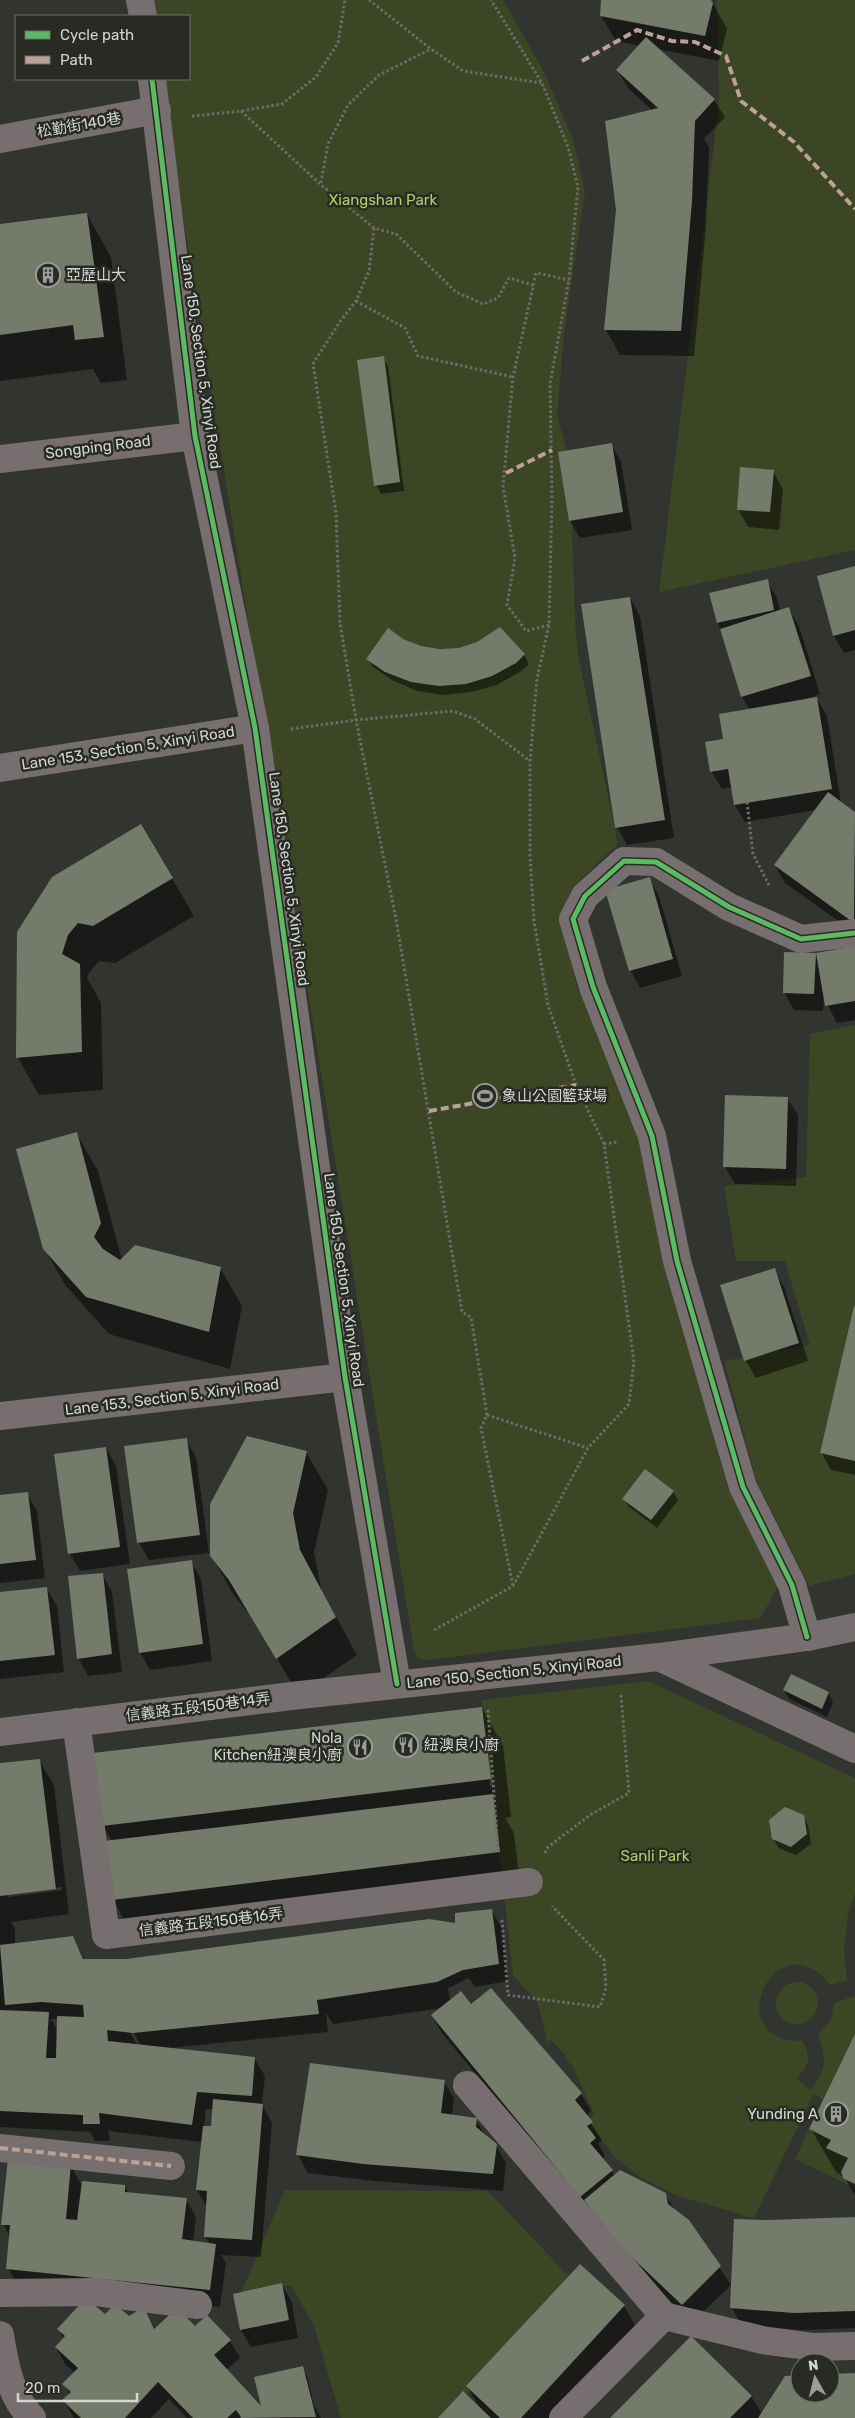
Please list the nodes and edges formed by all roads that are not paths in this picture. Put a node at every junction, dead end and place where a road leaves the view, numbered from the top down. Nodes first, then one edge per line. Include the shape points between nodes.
1 (140, 0) edge
2 (142, 15) edge
3 (152, 80) edge
4 (158, 110) junction
5 (0, 140) edge
6 (195, 436) junction
7 (0, 459) edge
8 (255, 728) junction
9 (0, 768) edge
10 (855, 933) edge
11 (344, 1377) junction
12 (0, 1416) edge
13 (855, 1627) edge
14 (807, 1638) junction
15 (660, 1657) junction
16 (397, 1684) junction
17 (76, 1722) junction
18 (0, 1732) edge
19 (855, 1749) edge
20 (529, 1882) dead end
21 (467, 2085) dead end
22 (0, 2148) edge
23 (171, 2166) dead end
24 (0, 2293) edge
25 (198, 2305) dead end
26 (664, 2316) junction
27 (0, 2335) edge
28 (855, 2346) edge
29 (3, 2375) edge
30 (32, 2418) edge
31 (563, 2418) edge

1 - 2 street
3 - 4 street, Lane 150, Section 5, Xinyi Road
4 - 5 street, 松勤街140巷
4 - 6 street, Lane 150, Section 5, Xinyi Road
6 - 7 street, Songping Road
6 - 8 street, Lane 150, Section 5, Xinyi Road
8 - 9 street, Lane 153, Section 5, Xinyi Road
8 - 11 street, Lane 150, Section 5, Xinyi Road
10 - 14 street via 801,939 729,907 656,862 624,861 585,896 573,919 593,987 652,1136 677,1260 743,1487 792,1585
11 - 12 street, Lane 153, Section 5, Xinyi Road
11 - 16 street, Lane 150, Section 5, Xinyi Road
13 - 14 street, Lane 150, Section 5, Xinyi Road
14 - 15 street, Lane 150, Section 5, Xinyi Road
15 - 16 street, Lane 150, Section 5, Xinyi Road
15 - 19 street
16 - 17 street, 信義路五段150巷14弄
17 - 18 street, 信義路五段150巷14弄
17 - 20 street, 信義路五段150巷16弄 via 106,1935
21 - 26 street
22 - 23 street
24 - 25 street via 96,2292
26 - 28 street via 762,2340 814,2347
26 - 31 street
27 - 29 street
29 - 30 street

